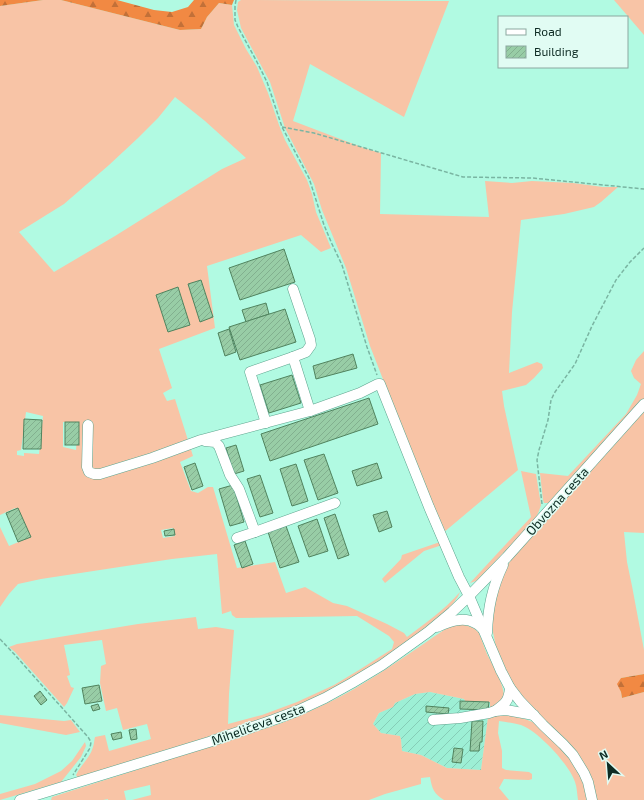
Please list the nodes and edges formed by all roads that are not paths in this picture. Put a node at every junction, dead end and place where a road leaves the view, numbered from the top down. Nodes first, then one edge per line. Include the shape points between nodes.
1 (293, 289) dead end
2 (293, 357) junction
3 (644, 404) edge
4 (310, 412) junction
5 (266, 423) junction
6 (88, 425) dead end
7 (201, 440) junction
8 (335, 503) dead end
9 (254, 532) junction
10 (237, 538) dead end
11 (507, 558) junction
12 (469, 596) junction
13 (428, 632) junction
14 (485, 633) junction
15 (510, 688) junction
16 (495, 711) junction
17 (534, 716) junction
18 (433, 720) dead end
19 (41, 797) edge
20 (20, 800) edge
21 (592, 800) edge

1 - 2 street via 311,345 306,352
2 - 4 street
2 - 5 street via 250,372
3 - 11 street, Obvozna cesta
4 - 5 street
4 - 12 street via 379,384 381,386 429,506
5 - 7 street
6 - 7 street via 87,467 89,472 94,474 152,458
7 - 9 street via 215,442 219,446 230,475 239,489
8 - 9 street
9 - 10 street
11 - 12 street, Obvozna cesta
11 - 14 street via 493,590
12 - 13 street, Miheličeva cesta
12 - 14 street
13 - 14 street via 459,620 469,620 476,623
13 - 19 street, Miheličeva cesta via 382,665 298,711 243,731 68,785
14 - 15 street
15 - 16 street via 506,702
15 - 17 street
16 - 17 street via 506,710
16 - 18 street
17 - 21 street via 576,760 588,782
19 - 20 street, Miheličeva cesta

